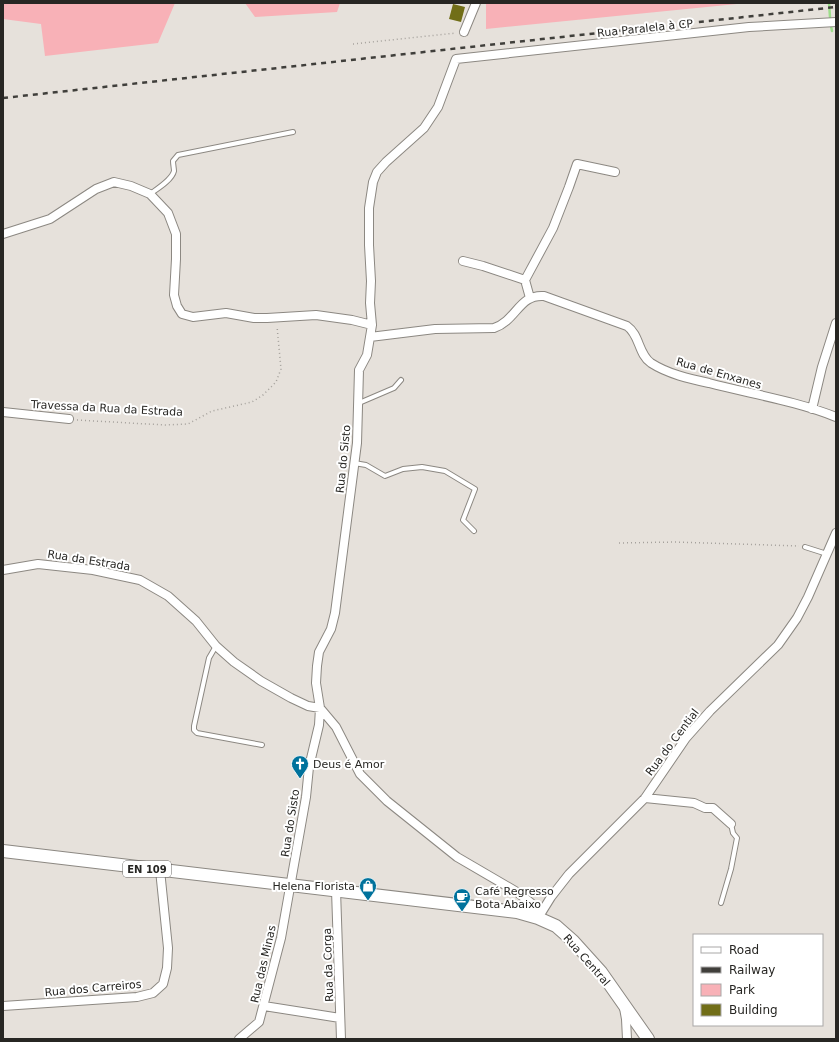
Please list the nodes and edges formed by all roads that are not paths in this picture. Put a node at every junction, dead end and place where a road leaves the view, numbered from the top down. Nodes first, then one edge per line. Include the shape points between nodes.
1 (476, 3) edge
2 (836, 22) edge
3 (464, 32) road end
4 (456, 59) joint
5 (293, 132) dead end
6 (615, 172) dead end
7 (150, 194) junction
8 (3, 234) edge
9 (463, 261) dead end
10 (524, 280) junction
11 (530, 298) junction
12 (836, 323) edge
13 (372, 325) junction
14 (370, 337) junction
15 (401, 380) dead end
16 (359, 403) junction
17 (812, 409) junction
18 (3, 412) edge
19 (836, 417) edge
20 (69, 419) road end
21 (354, 463) junction
22 (474, 531) dead end
23 (836, 533) edge
24 (805, 547) road end
25 (826, 554) junction
26 (3, 570) edge
27 (216, 646) junction
28 (320, 708) junction
29 (262, 745) dead end
30 (645, 798) junction
31 (731, 824) joint
32 (3, 852) edge
33 (160, 870) junction
34 (291, 885) junction
35 (336, 890) junction
36 (721, 903) dead end
37 (538, 918) junction
38 (3, 1006) edge
39 (264, 1006) junction
40 (624, 1006) junction
41 (340, 1018) junction
42 (239, 1039) edge
43 (341, 1039) edge
44 (627, 1039) edge
45 (648, 1039) edge

1 - 3 street
2 - 4 street, Rua Paralela à CP via 749,27
4 - 13 street, Rua do Sisto via 438,107 424,128 386,162 377,172 373,182 369,208
5 - 7 lane via 178,156 173,161 174,172
6 - 10 street via 577,164 553,228
7 - 8 street via 114,182 96,189 50,219
7 - 13 street via 168,213 176,234 174,295 176,306 182,314 193,317 226,313 254,318 316,316
9 - 10 street
10 - 11 street
11 - 14 street via 509,320 494,328 435,329
11 - 17 street, Rua de Enxanes via 544,296 627,326 636,336 645,358 663,369
12 - 17 street
13 - 14 street, Rua do Sisto
14 - 16 street, Rua do Sisto via 367,356 360,370
15 - 16 lane via 394,388
16 - 21 street, Rua do Sisto
17 - 19 street, Rua de Enxanes
18 - 20 street, Travessa da Rua da Estrada
21 - 22 lane via 366,465 385,476 403,468 422,467 445,471 475,489 463,520
21 - 28 street, Rua do Sisto via 335,613 319,652 317,666 316,683
23 - 25 street, Rua do Cential
24 - 25 lane
25 - 30 street, Rua do Cential via 797,618 785,636 710,711 691,733
26 - 27 street, Rua da Estrada via 38,564 93,570 140,580 168,596 196,621
27 - 28 street, Rua da Estrada via 261,681 308,706
27 - 29 lane via 209,658 194,730 197,733
28 - 34 street, Rua do Sisto
28 - 37 street via 336,727 360,774 387,801 457,857 517,892 531,903
30 - 31 street via 694,803 705,808 713,808
30 - 37 street, Rua do Cential via 569,874
31 - 36 lane via 732,833 738,838
32 - 33 main road, EN 109
33 - 34 main road, EN 109
33 - 38 street, Rua dos Carreiros via 168,948 164,984 153,993 137,997
34 - 35 main road, Rua Central / EN 109
34 - 39 street, Rua das Minas
35 - 37 main road, Rua Central / EN 109 via 518,912
35 - 41 street, Rua da Corga
37 - 40 main road, Rua Central / EN 109 via 556,926 573,942 601,972
39 - 41 street
39 - 42 street, Rua das Minas via 259,1022
40 - 44 street
40 - 45 main road, Rua Central / EN 109
41 - 43 street, Rua da Corga

